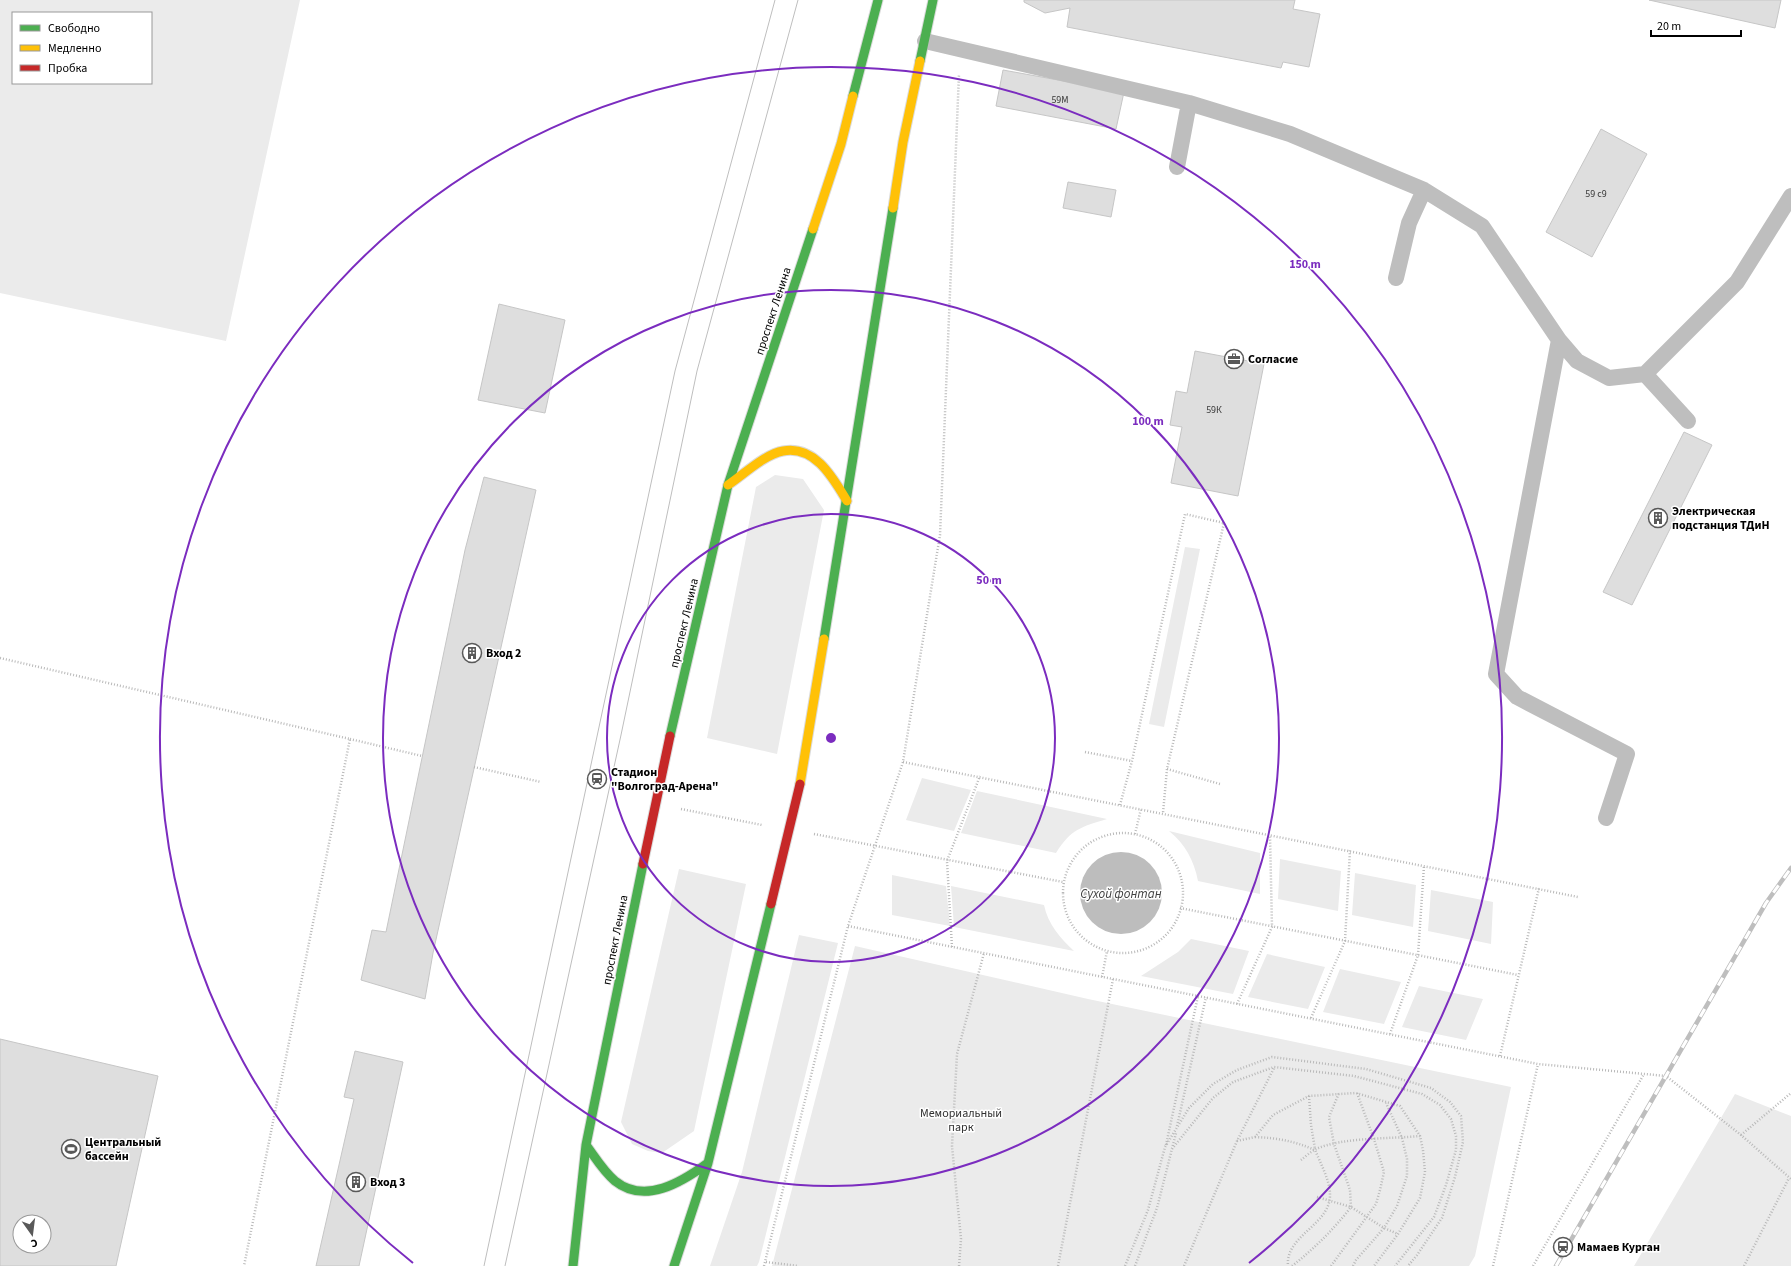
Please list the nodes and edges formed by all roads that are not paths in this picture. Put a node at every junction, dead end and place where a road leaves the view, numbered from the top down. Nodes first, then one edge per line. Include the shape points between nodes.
1 (878, 0) edge
2 (934, 0) edge
3 (925, 41) junction
4 (1189, 103) junction
5 (1176, 167) dead end
6 (1424, 190) junction
7 (1791, 196) edge
8 (1396, 278) dead end
9 (1559, 340) junction
10 (1645, 374) junction
11 (1688, 420) dead end
12 (728, 485) junction
13 (847, 501) junction
14 (1606, 818) dead end
15 (586, 1145) junction
16 (708, 1163) junction
17 (573, 1266) edge
18 (674, 1266) edge

1 - 12 main road, проспект Ленина via 841,144
2 - 3 main road
3 - 4 lane
3 - 13 main road via 903,142
4 - 5 lane
4 - 6 lane via 1290,134
6 - 8 lane via 1409,223
6 - 9 lane via 1482,226
7 - 10 lane via 1737,282
9 - 10 lane via 1577,361 1609,378
9 - 14 lane via 1496,674 1517,696 1627,754
10 - 11 lane
12 - 13 main road via 759,463 783,451 802,452 820,463
12 - 15 main road, проспект Ленина via 654,803
13 - 16 main road via 802,774
15 - 16 main road via 617,1182 638,1191 662,1190 688,1178
15 - 17 main road, проспект Ленина
16 - 18 main road

